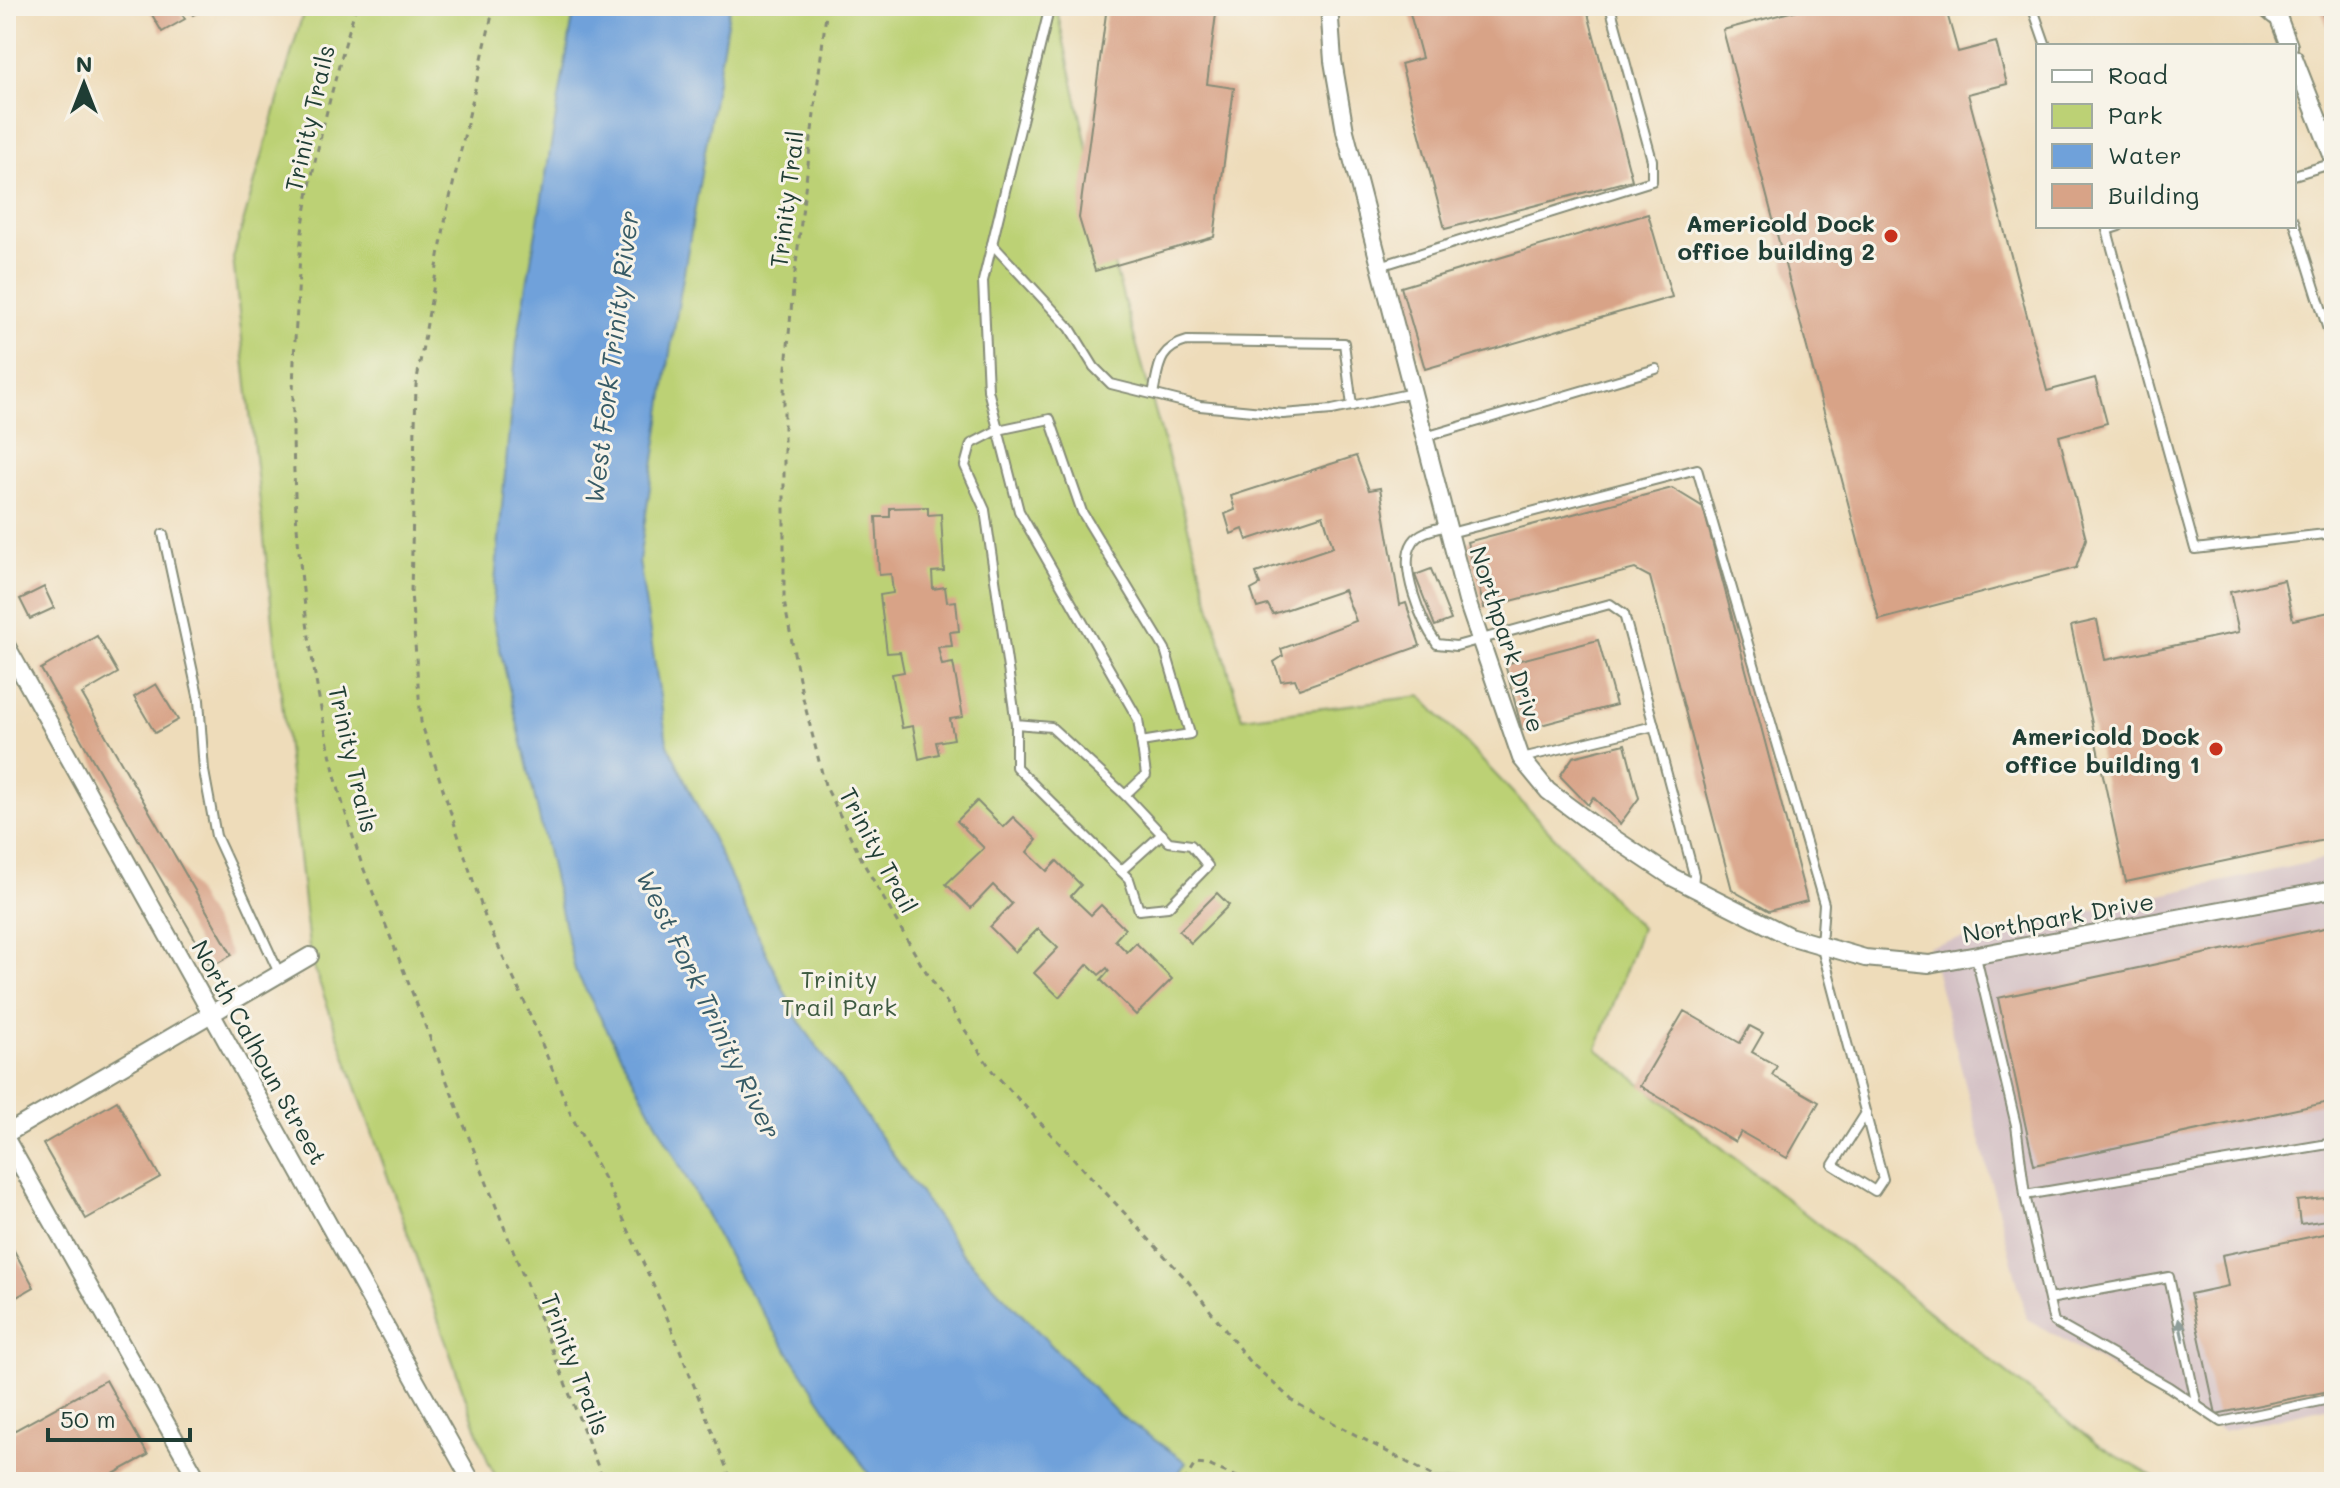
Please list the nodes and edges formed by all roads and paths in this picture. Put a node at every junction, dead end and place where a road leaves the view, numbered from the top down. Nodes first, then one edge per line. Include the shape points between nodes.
1 (356, 6) edge
2 (494, 6) edge
3 (827, 6) edge
4 (1050, 6) edge
5 (1329, 6) edge
6 (1610, 6) edge
7 (2032, 6) edge
8 (2273, 8) edge
9 (2045, 44) edge
10 (2288, 44) edge
11 (2296, 63) edge
12 (2329, 137) edge
13 (2334, 162) edge
14 (2296, 174) edge
15 (2296, 227) edge
16 (2106, 228) edge
17 (992, 244) junction
18 (1380, 266) junction
19 (2334, 349) edge
20 (1656, 369) dead end
21 (1413, 393) junction
22 (1153, 394) junction
23 (1352, 406) junction
24 (998, 430) junction
25 (1425, 437) junction
26 (1449, 529) junction
27 (2334, 533) edge
28 (163, 534) dead end
29 (1480, 639) junction
30 (6, 645) edge
31 (1016, 724) junction
32 (1654, 726) junction
33 (1141, 742) junction
34 (1521, 758) junction
35 (1125, 795) junction
36 (1162, 834) junction
37 (1121, 871) junction
38 (1693, 888) junction
39 (2334, 889) edge
40 (1821, 945) junction
41 (310, 956) dead end
42 (1976, 957) junction
43 (279, 974) junction
44 (212, 1015) junction
45 (1866, 1113) junction
46 (6, 1136) edge
47 (2334, 1143) edge
48 (2025, 1195) junction
49 (2049, 1299) junction
50 (2334, 1398) edge
51 (2197, 1406) junction
52 (199, 1482) edge
53 (472, 1482) edge
54 (604, 1482) edge
55 (732, 1482) edge
56 (1184, 1482) edge
57 (1249, 1482) edge
58 (1444, 1482) edge

1 - 54 path, Trinity Trails via 318,145 303,228 292,367 299,538 320,700 335,777 361,862
2 - 55 path via 447,211 416,385 411,592 421,722 486,920 663,1307
3 - 58 path, Trinity Trail via 784,391 784,601 825,785 921,964 993,1072 1187,1280 1248,1360 1294,1402
4 - 17 lane
5 - 18 street, Northpark Drive via 1345,131
6 - 18 lane via 1652,160 1652,181
7 - 9 lane
8 - 10 street
11 - 12 street
12 - 13 street
13 - 14 lane
15 - 19 lane
16 - 27 lane via 2195,549
17 - 22 lane via 1070,328 1111,384
17 - 24 lane via 983,281 988,390
18 - 21 street, Northpark Drive
20 - 25 lane
21 - 23 lane
21 - 25 street, Northpark Drive
22 - 23 lane via 1200,406 1283,414
22 - 23 lane via 1162,357 1173,345 1187,341 1344,343
24 - 31 lane via 971,444 965,466 985,510
24 - 33 lane via 1019,511 1138,719
24 - 33 lane via 1050,419 1082,512 1165,649 1190,734
25 - 26 street, Northpark Drive
26 - 29 street, Northpark Drive
26 - 29 lane via 1423,533 1413,542 1411,588 1424,626 1437,644 1456,646
26 - 40 lane via 1697,469 1824,904
28 - 43 lane via 199,700 216,836
29 - 32 lane via 1610,604 1624,614
29 - 34 street, Northpark Drive
30 - 44 street, North Calhoun Street
31 - 35 lane via 1051,727
31 - 37 lane via 1016,767
32 - 34 lane
32 - 38 lane via 1694,875
33 - 35 lane via 1146,775
34 - 38 street, Northpark Drive via 1548,791
35 - 36 lane
36 - 37 lane
36 - 37 lane via 1169,842 1191,845 1208,866 1168,907 1139,910
38 - 40 street, Northpark Drive via 1789,936
39 - 42 street, Northpark Drive
40 - 42 street, Northpark Drive via 1865,958 1929,964
40 - 45 lane
41 - 43 street
42 - 48 lane via 2016,1125
43 - 44 street
44 - 46 street
44 - 53 street, North Calhoun Street
45 - 45 lane via 1883,1179 1875,1191 1833,1165
46 - 52 street
47 - 48 lane
48 - 49 lane
49 - 51 lane via 2054,1322
51 -> 49 lane via 2169,1277
50 - 51 lane via 2221,1422
56 - 57 path via 1195,1464

